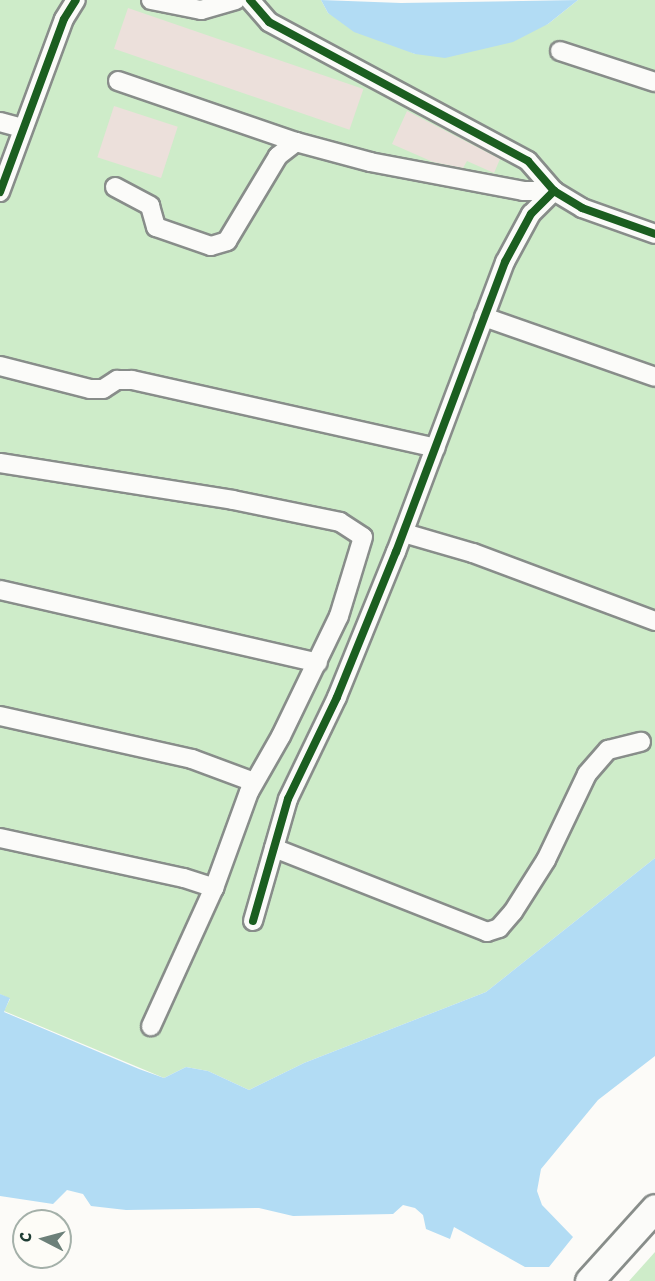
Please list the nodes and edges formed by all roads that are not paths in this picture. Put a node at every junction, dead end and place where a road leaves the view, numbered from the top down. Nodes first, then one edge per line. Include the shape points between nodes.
1 (75, 0) edge
2 (151, 0) edge
3 (236, 0) edge
4 (250, 0) edge
5 (560, 51) dead end
6 (118, 81) dead end
7 (655, 82) edge
8 (0, 122) edge
9 (22, 128) junction
10 (296, 142) junction
11 (116, 187) dead end
12 (554, 191) junction
13 (0, 192) edge
14 (655, 234) edge
15 (484, 317) junction
16 (0, 366) edge
17 (655, 377) edge
18 (435, 448) junction
19 (0, 463) edge
20 (404, 532) junction
21 (0, 590) edge
22 (655, 621) edge
23 (318, 663) junction
24 (0, 716) edge
25 (641, 742) dead end
26 (254, 782) junction
27 (0, 838) edge
28 (274, 848) junction
29 (214, 888) junction
30 (253, 921) dead end
31 (151, 1026) dead end
32 (655, 1208) edge
33 (589, 1281) edge

1 - 9 street
2 - 3 street via 201,10
4 - 12 street via 269,22 528,161
5 - 7 street
6 - 10 street
8 - 9 street
9 - 13 street
10 - 11 street via 278,156 227,242 210,246 156,227 150,206
10 - 12 street via 370,162 499,186
12 - 14 street via 582,208
12 - 15 street via 531,214 504,262
15 - 17 street
15 - 18 street
16 - 18 street via 90,389 103,389 117,380 132,380
18 - 20 street
19 - 23 street via 233,500 340,522 363,537 339,616
20 - 22 street via 473,553
20 - 28 street via 336,697 288,799
21 - 23 street
23 - 26 street
24 - 26 street via 192,759
25 - 28 street via 608,750 587,774 546,860 513,912 499,928 487,932
26 - 29 street via 233,829
27 - 29 street
28 - 30 street
29 - 31 street
32 - 33 highway

